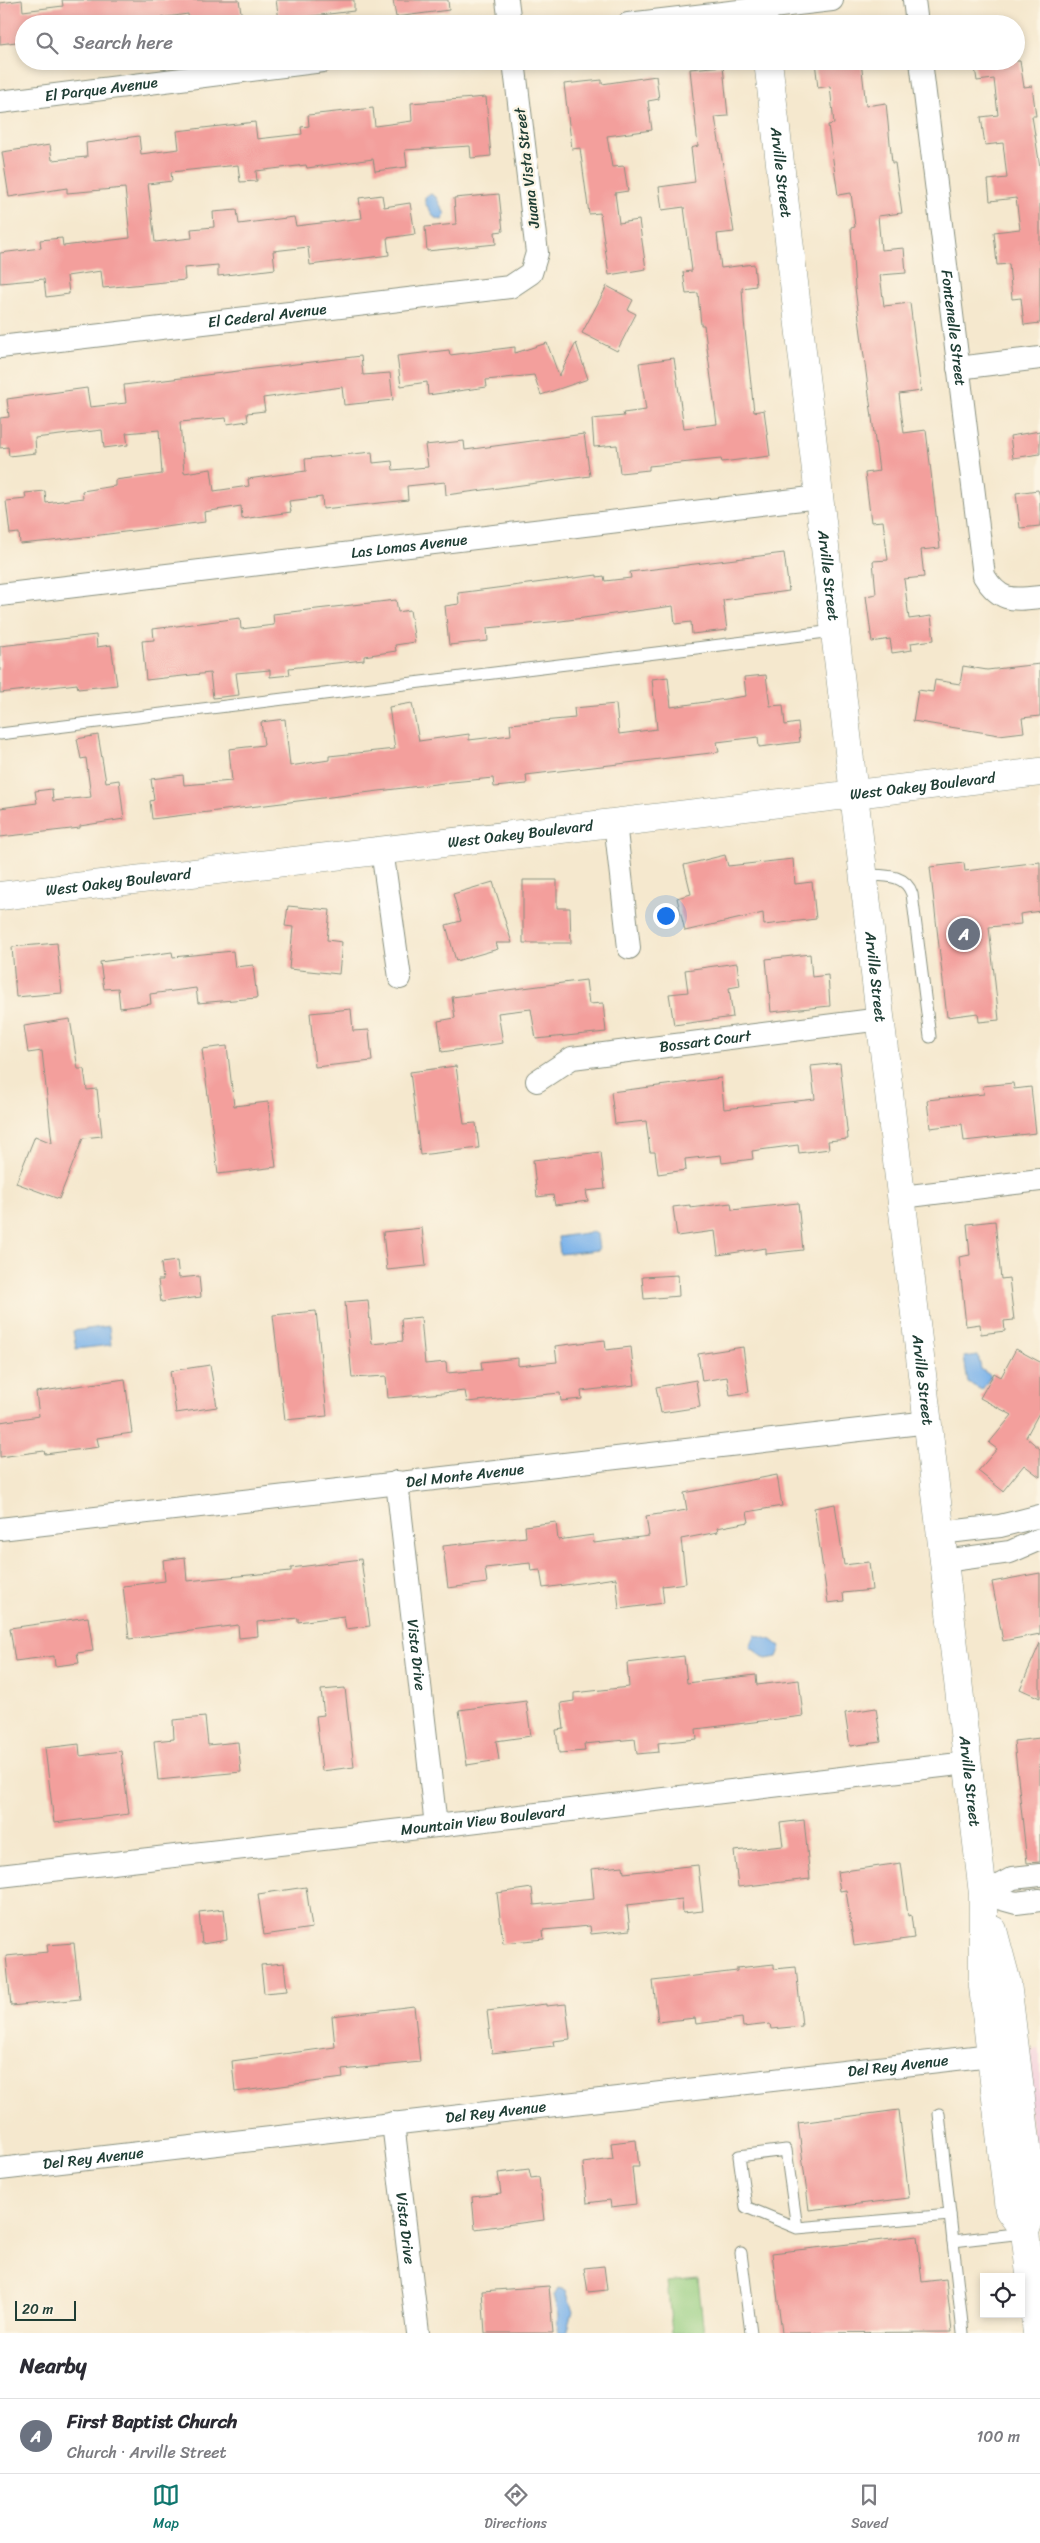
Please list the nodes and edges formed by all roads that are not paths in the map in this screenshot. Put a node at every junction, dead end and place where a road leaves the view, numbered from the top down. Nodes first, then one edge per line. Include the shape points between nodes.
1 (507, 0) edge
2 (832, 0) edge
3 (914, 0) edge
4 (762, 11) edge
5 (509, 15) edge
6 (721, 15) edge
7 (916, 15) edge
8 (252, 70) edge
9 (515, 70) edge
10 (769, 70) edge
11 (922, 70) edge
12 (0, 102) edge
13 (531, 273) joint
14 (0, 347) edge
15 (1040, 358) edge
16 (958, 368) junction
17 (819, 498) junction
18 (0, 595) edge
19 (1040, 597) edge
20 (835, 631) junction
21 (0, 734) edge
22 (1040, 772) edge
23 (855, 794) junction
24 (615, 822) junction
25 (382, 850) junction
26 (864, 875) junction
27 (0, 896) edge
28 (629, 948) dead end
29 (400, 978) dead end
30 (881, 1019) junction
31 (930, 1037) dead end
32 (537, 1081) dead end
33 (1040, 1180) edge
34 (902, 1197) junction
35 (928, 1422) junction
36 (397, 1482) junction
37 (1040, 1516) edge
38 (0, 1529) edge
39 (940, 1533) junction
40 (1040, 1539) edge
41 (944, 1561) junction
42 (967, 1763) junction
43 (436, 1826) junction
44 (1040, 1875) edge
45 (0, 1876) edge
46 (983, 1894) junction
47 (1040, 1900) edge
48 (1012, 2030) junction
49 (991, 2055) junction
50 (939, 2114) dead end
51 (393, 2123) junction
52 (1033, 2143) edge
53 (1004, 2168) junction
54 (0, 2169) edge
55 (950, 2215) junction
56 (797, 2228) junction
57 (1025, 2232) junction
58 (953, 2242) junction
59 (741, 2254) dead end
60 (418, 2333) edge
61 (751, 2333) edge
62 (963, 2333) edge
63 (1037, 2333) edge

1 - 5 street
2 - 4 street
3 - 7 street
4 - 6 street
8 - 12 street, El Parque Avenue
9 - 13 street, Juana Vista Street via 537,252
10 - 17 street, Arville Street
11 - 16 street, Fontenelle Street
13 - 14 street, El Cederal Avenue via 510,287
15 - 16 street
16 - 19 street, Fontenelle Street via 984,576 994,592 1013,600
17 - 18 street, Las Lomas Avenue
17 - 20 street, Arville Street
20 - 21 lane
20 - 23 street, Arville Street
22 - 23 street, West Oakey Boulevard
23 - 24 street, West Oakey Boulevard
23 - 26 street, Arville Street
24 - 25 street, West Oakey Boulevard
24 - 28 street
25 - 27 street, West Oakey Boulevard
25 - 29 street
26 - 30 street, Arville Street
26 - 31 lane via 897,877 909,884
30 - 32 street, Bossart Court via 572,1058
30 - 34 street, Arville Street
33 - 34 street
34 - 35 street, Arville Street
35 - 36 street, Del Monte Avenue
35 - 39 street, Arville Street
36 - 38 street, Del Monte Avenue
36 - 43 street, Vista Drive
37 - 39 street via 1000,1526
39 - 41 street, Arville Street
40 - 41 street via 1010,1552
41 - 42 street, Arville Street
42 - 43 street, Mountain View Boulevard
42 - 46 street, Arville Street
43 - 45 street, Mountain View Boulevard
44 - 46 street via 1013,1878
46 - 47 street via 1016,1903
46 - 48 street, Arville Street via 1007,1983
46 - 49 street, Arville Street via 983,1987
48 - 49 street via 1003,2045
48 - 52 street, Arville Street
49 - 51 street, Del Rey Avenue
49 - 53 street, Arville Street
50 - 55 lane
51 - 54 street, Del Rey Avenue
51 - 60 street, Vista Drive
52 - 53 street
52 - 57 street, Arville Street via 1034,2206
53 - 57 street, Arville Street via 1009,2210
55 - 56 lane
55 - 58 lane
56 - 56 lane via 746,2207 739,2156 786,2150
57 - 58 lane
57 - 63 street, Arville Street
58 - 62 lane
59 - 61 lane

